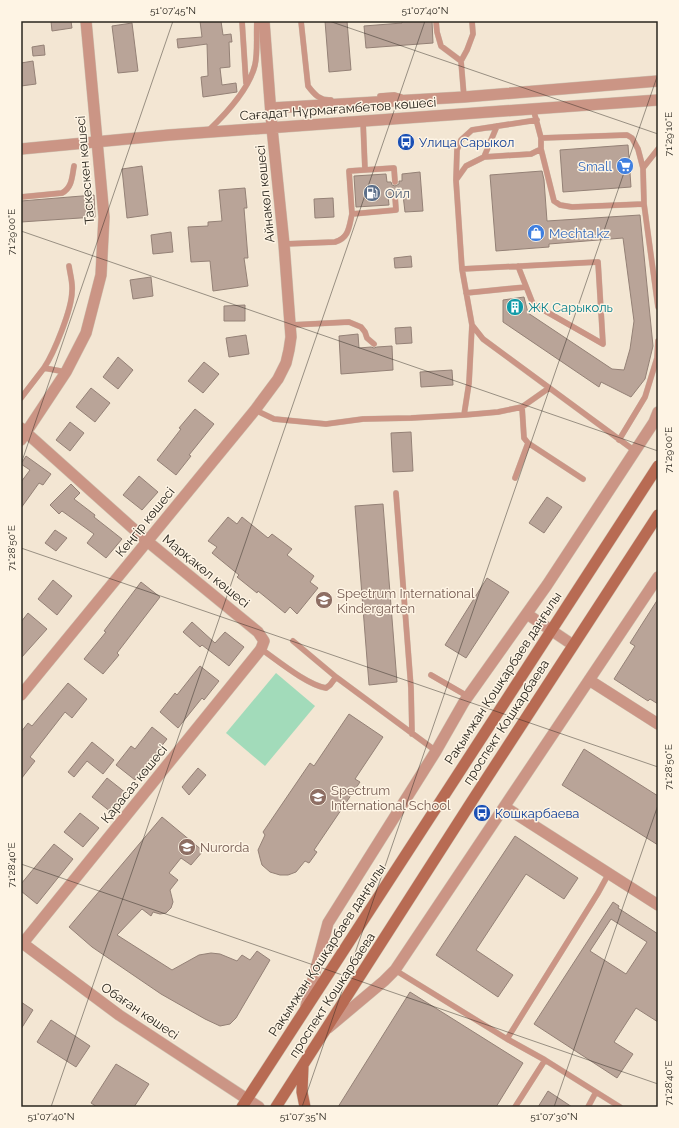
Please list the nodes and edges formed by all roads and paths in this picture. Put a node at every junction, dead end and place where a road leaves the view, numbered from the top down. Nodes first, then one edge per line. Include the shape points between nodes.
1 (86, 21) edge
2 (242, 21) edge
3 (246, 21) edge
4 (257, 21) edge
5 (264, 21) edge
6 (301, 21) edge
7 (436, 21) edge
8 (472, 21) edge
9 (243, 34) junction
10 (461, 60) junction
11 (658, 81) edge
12 (247, 84) junction
13 (464, 97) junction
14 (417, 100) junction
15 (658, 100) edge
16 (271, 108) junction
17 (533, 108) junction
18 (536, 120) junction
19 (363, 121) junction
20 (497, 126) junction
21 (272, 128) junction
22 (206, 132) junction
23 (541, 138) junction
24 (97, 142) junction
25 (21, 149) edge
26 (541, 149) junction
27 (658, 150) edge
28 (484, 158) junction
29 (74, 166) dead end
30 (642, 168) junction
31 (365, 170) junction
32 (456, 180) junction
33 (394, 182) dead end
34 (396, 196) dead end
35 (21, 197) edge
36 (644, 204) junction
37 (352, 214) junction
38 (284, 244) junction
39 (69, 266) dead end
40 (518, 266) junction
41 (462, 269) junction
42 (526, 287) junction
43 (466, 293) junction
44 (658, 307) edge
45 (291, 325) junction
46 (472, 325) junction
47 (658, 341) edge
48 (374, 344) dead end
49 (286, 363) joint
50 (44, 368) junction
51 (66, 372) junction
52 (549, 388) junction
53 (21, 398) edge
54 (522, 407) junction
55 (255, 410) junction
56 (658, 412) edge
57 (464, 415) junction
58 (23, 434) edge
59 (619, 440) junction
60 (528, 443) junction
61 (635, 451) junction
62 (658, 466) edge
63 (515, 478) dead end
64 (583, 479) dead end
65 (396, 493) dead end
66 (658, 515) edge
67 (147, 541) junction
68 (658, 577) edge
69 (527, 614) junction
70 (551, 630) junction
71 (293, 641) dead end
72 (262, 645) junction
73 (572, 645) junction
74 (431, 675) dead end
75 (336, 677) junction
76 (589, 680) junction
77 (21, 695) edge
78 (469, 697) junction
79 (658, 724) edge
80 (412, 734) junction
81 (436, 751) junction
82 (505, 807) junction
83 (609, 873) junction
84 (658, 905) edge
85 (22, 942) edge
86 (395, 970) junction
87 (305, 1011) junction
88 (326, 1030) junction
89 (507, 1039) junction
90 (545, 1060) junction
91 (303, 1066) junction
92 (596, 1092) junction
93 (245, 1103) edge
94 (259, 1107) edge
95 (276, 1107) edge
96 (305, 1107) edge
97 (516, 1107) edge
98 (588, 1107) edge
99 (620, 1107) edge

1 - 24 street, Таскескен көшесі
2 - 9 lane
3 - 9 lane
4 - 12 lane via 255,65
5 - 16 street, Айнакөл көшесі
6 - 14 lane via 308,86 320,98 328,100 394,95
7 - 10 lane via 441,46
8 - 10 lane via 473,34
9 - 12 lane
10 - 13 lane
11 - 13 street, Сағадат Нұрмағамбетов көшесі
12 - 22 lane via 236,102
13 - 14 street, Сағадат Нұрмағамбетов көшесі
14 - 16 street, Сағадат Нұрмағамбетов көшесі
15 - 17 street, Сағадат Нұрмағамбетов көшесі
16 - 21 street, Айнакөл көшесі
17 - 18 lane
17 - 19 street, Сағадат Нұрмағамбетов көшесі
18 - 20 lane
18 - 23 lane
19 - 21 street, Сағадат Нұрмағамбетов көшесі
19 - 31 lane
20 - 28 lane
20 - 32 lane via 472,130 461,140 457,150
21 - 22 street, Сағадат Нұрмағамбетов көшесі
21 - 38 street, Айнакөл көшесі
22 - 24 street, Сағадат Нұрмағамбетов көшесі
23 - 26 lane
23 - 30 lane via 626,135 632,138 638,149
24 - 25 street, Сағадат Нұрмағамбетов көшесі
24 - 51 street, Таскескен көшесі via 104,217 101,275 86,334
26 - 28 lane via 531,154
26 - 36 lane via 554,201 560,205 572,207
27 - 30 lane
28 - 32 lane via 466,166
29 - 35 lane via 70,184 62,193
30 - 36 lane
31 - 33 lane via 394,168
31 - 37 lane via 349,171
32 - 41 lane
34 - 37 lane via 396,210
36 - 44 lane
37 - 38 lane via 346,236 341,240
38 - 45 street, Айнакөл көшесі
39 - 50 lane via 72,291 70,305
40 - 41 lane
40 - 42 lane
40 - 42 lane via 598,262 603,344 533,304
41 - 43 lane
42 - 43 lane
43 - 46 lane
45 - 48 lane via 349,322 361,327 366,338
45 - 49 street, Айнакөл көшесі via 290,350
46 - 52 lane via 483,339
46 - 57 lane via 469,383
47 - 59 lane via 657,358 645,397
49 - 55 street, Кеңгір көшесі via 278,379
50 - 51 lane
50 - 53 lane
51 - 58 street, Таскескен көшесі
52 - 54 lane
52 - 59 lane
54 - 57 lane
54 - 60 lane via 524,438
55 - 57 lane via 274,419 326,424 363,419
55 - 67 street, Кеңгір көшесі
56 - 61 street
58 - 67 street, Марқакөл көшесі
59 - 61 lane
60 - 63 lane
60 - 64 lane
61 - 69 street
62 - 70 main road, Рақымжан Қошқарбаев даңғылы
65 - 80 lane
66 - 73 main road, проспект Кошкарбаева
67 - 72 street, Марқакөл көшесі via 258,632
67 - 77 street, Кеңгір көшесі
68 - 76 street
69 - 70 street
69 - 78 street
70 - 73 street
70 - 87 main road, Рақымжан Қошқарбаев даңғылы
71 - 75 lane
72 - 75 lane via 302,677 320,687 326,688
72 - 85 street, Қарасаз көшесі
73 - 88 main road, проспект Кошкарбаева
74 - 78 lane
75 - 80 lane
76 - 79 street
76 - 82 street
78 - 81 street
80 - 81 lane
81 - 87 street via 328,923
82 - 83 street
82 - 86 street
83 - 84 street
83 - 89 lane
85 - 93 street, Обаған көшесі via 119,1015
86 - 88 street
86 - 89 lane
87 - 93 main road, Рақымжан Қошқарбаев даңғылы
88 - 91 main road, проспект Кошкарбаева
89 - 90 lane
90 - 92 lane
90 - 97 lane
91 - 95 main road, проспект Кошкарбаева
91 - 96 main road via 302,1092
92 - 98 lane
92 - 99 lane
93 - 94 street, Обаған көшесі

